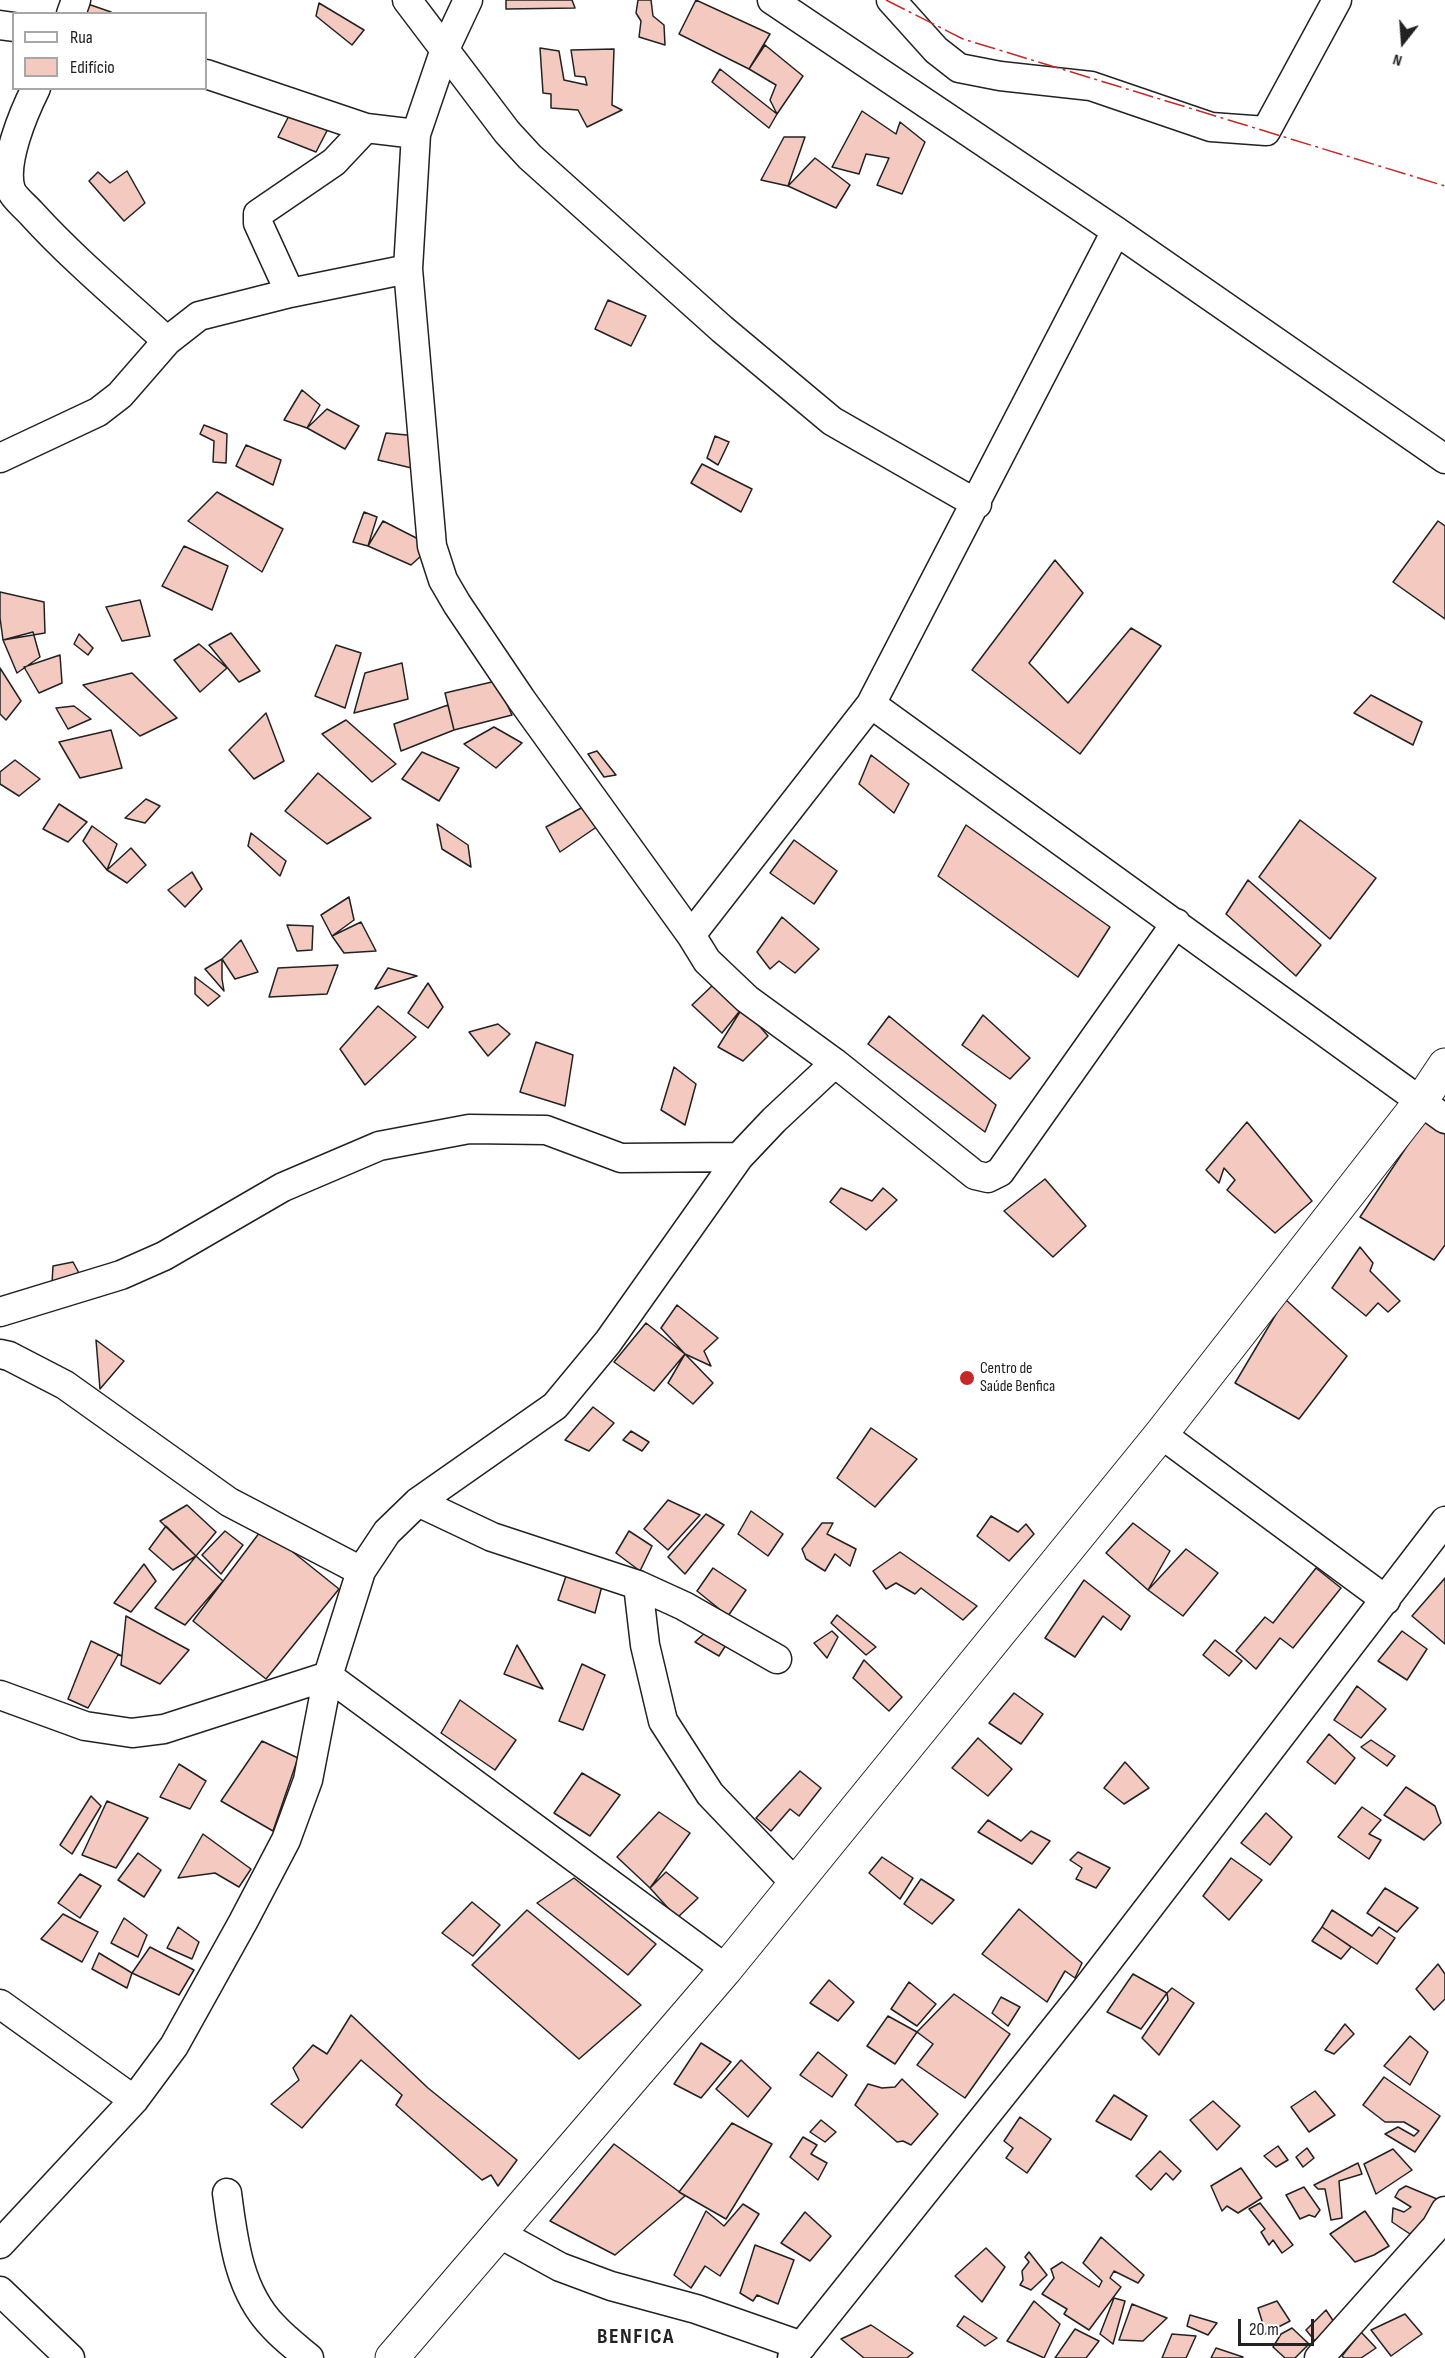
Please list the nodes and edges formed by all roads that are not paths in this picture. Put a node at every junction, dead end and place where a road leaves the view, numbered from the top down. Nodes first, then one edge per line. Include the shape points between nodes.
1 (407, 0) edge
2 (468, 0) edge
3 (772, 0) edge
4 (891, 0) edge
5 (1337, 0) edge
6 (445, 49) junction
7 (207, 74) edge
8 (35, 90) edge
9 (366, 128) junction
10 (416, 134) junction
11 (1116, 231) junction
12 (408, 269) junction
13 (290, 293) junction
14 (166, 341) junction
15 (2, 452) edge
16 (1445, 459) edge
17 (976, 504) junction
18 (871, 704) junction
19 (1176, 923) junction
20 (691, 935) junction
21 (834, 1063) junction
22 (1445, 1065) edge
23 (1433, 1110) edge
24 (739, 1157) junction
25 (0, 1312) edge
26 (0, 1354) edge
27 (1161, 1434) junction
28 (418, 1502) junction
29 (1445, 1521) edge
30 (361, 1571) junction
31 (638, 1585) junction
32 (1386, 1600) junction
33 (777, 1659) dead end
34 (328, 1676) junction
35 (0, 1695) edge
36 (795, 1883) junction
37 (726, 1969) junction
38 (0, 2004) edge
39 (134, 2100) junction
40 (226, 2193) dead end
41 (1445, 2211) edge
42 (500, 2234) junction
43 (0, 2244) edge
44 (0, 2291) edge
45 (797, 2352) edge
46 (70, 2358) edge
47 (309, 2358) edge
48 (392, 2358) edge
49 (1318, 2358) edge

1 - 6 street
2 - 6 street
3 - 11 street
4 - 5 street via 936,50 959,68 1091,86 1211,127 1266,131
6 - 10 street
6 - 17 street via 530,157 730,336 832,421
7 - 9 street
8 - 14 street via 9,162 12,192
9 - 10 street
9 - 13 street via 334,162 258,214 258,223
10 - 12 street
11 - 16 street
11 - 17 street
12 - 13 street
12 - 20 street via 432,546 443,580 521,699
13 - 14 street via 199,316
14 - 15 street via 120,395 98,412
17 - 18 street
18 - 19 street
18 - 20 street
19 - 21 street via 1000,1172 988,1178 975,1175
19 - 23 street
20 - 21 street via 707,961 747,999
21 - 24 street
22 - 23 main road
23 - 27 main road
24 - 25 street via 621,1158 546,1130 469,1129 379,1146 284,1187 164,1256 121,1275
24 - 28 street via 608,1342 555,1406
26 - 30 street via 66,1385 229,1502
27 - 32 street
27 - 36 main road
28 - 30 street via 387,1532
28 - 31 street via 492,1537
29 - 32 street
30 - 34 street
31 - 33 street via 684,1606
31 - 36 street via 645,1645 663,1721 710,1794
32 - 45 street via 1081,1996
34 - 35 street via 165,1729 132,1733 86,1726
34 - 37 street
34 - 39 street via 308,1780 286,1840 174,2046
36 - 37 main road
37 - 42 main road
38 - 39 street
39 - 43 street
40 - 47 street via 235,2250 250,2294 273,2326
41 - 49 street via 1436,2227
42 - 45 street via 560,2267 611,2286 696,2309
42 - 48 main road
44 - 46 street

